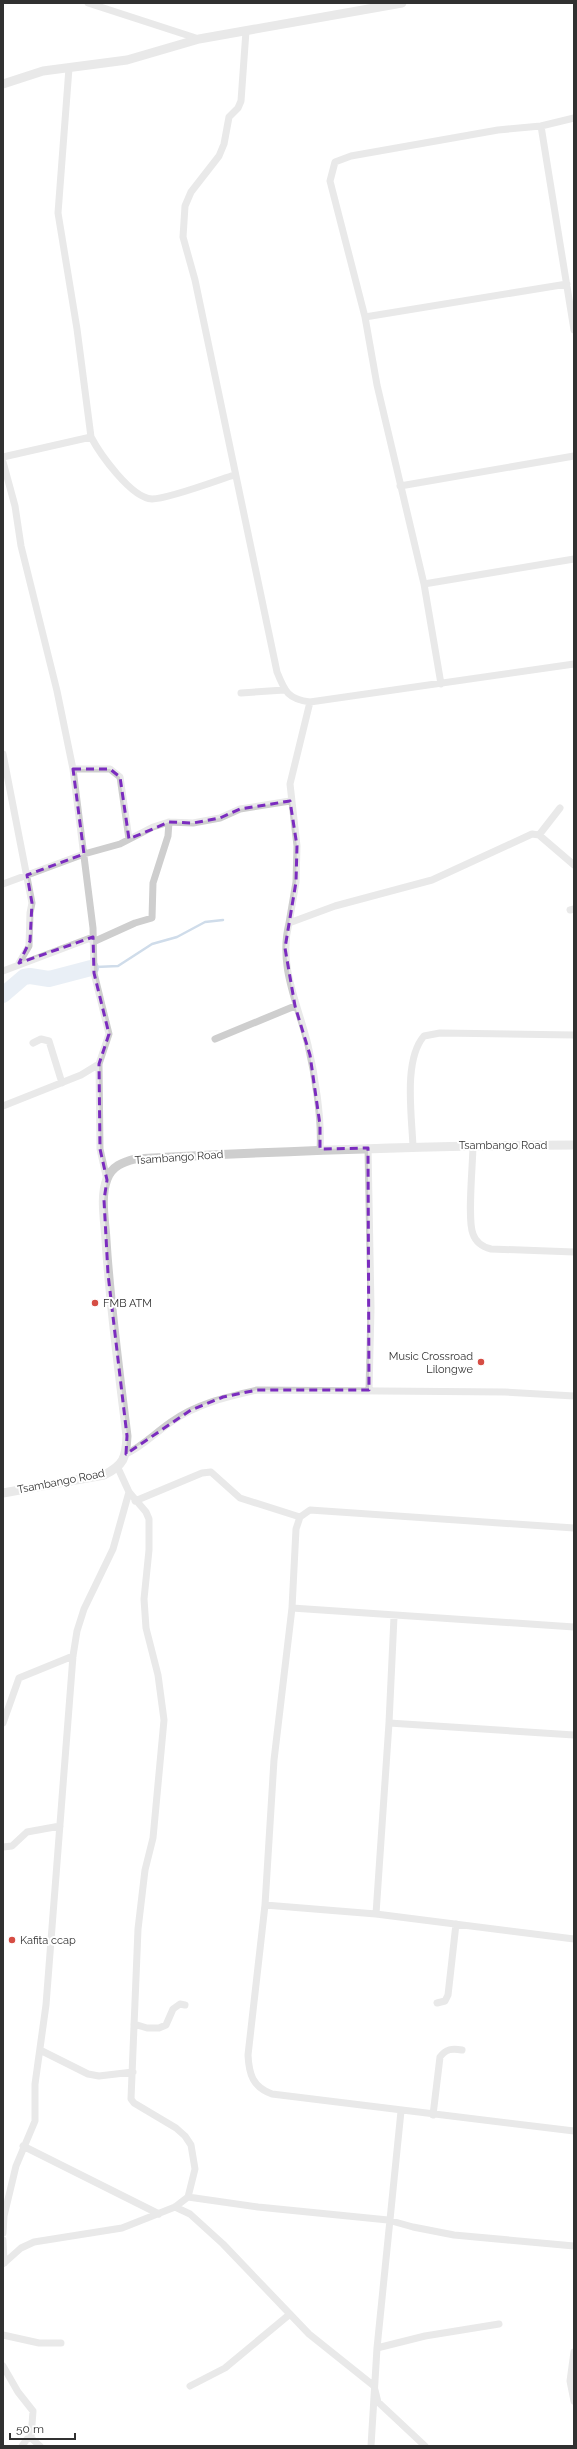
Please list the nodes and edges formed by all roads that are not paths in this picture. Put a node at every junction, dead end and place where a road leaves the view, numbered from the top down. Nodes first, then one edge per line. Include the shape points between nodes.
1 (88, 3) edge
2 (402, 3) edge
3 (246, 31) junction
4 (199, 39) junction
5 (68, 68) junction
6 (3, 84) edge
7 (574, 118) edge
8 (541, 126) junction
9 (567, 284) junction
10 (365, 317) junction
11 (574, 330) edge
12 (91, 437) junction
13 (574, 456) edge
14 (3, 457) edge
15 (3, 462) edge
16 (234, 475) junction
17 (400, 486) junction
18 (574, 559) edge
19 (424, 584) junction
20 (574, 664) edge
21 (441, 684) junction
22 (284, 690) junction
23 (241, 693) dead end
24 (310, 702) junction
25 (3, 754) edge
26 (73, 769) junction
27 (290, 802) junction
28 (560, 808) dead end
29 (169, 822) junction
30 (539, 835) junction
31 (129, 839) junction
32 (84, 854) junction
33 (574, 865) edge
34 (27, 875) junction
35 (3, 884) edge
36 (289, 923) junction
37 (93, 940) junction
38 (20, 963) junction
39 (3, 971) edge
40 (295, 1006) junction
41 (574, 1035) edge
42 (216, 1039) dead end
43 (33, 1043) dead end
44 (99, 1064) junction
45 (62, 1083) junction
46 (3, 1106) edge
47 (473, 1145) junction
48 (574, 1145) edge
49 (413, 1147) junction
50 (368, 1148) junction
51 (320, 1149) junction
52 (107, 1180) junction
53 (574, 1252) edge
54 (369, 1390) junction
55 (574, 1396) edge
56 (126, 1454) junction
57 (118, 1468) junction
58 (129, 1492) junction
59 (3, 1493) edge
60 (135, 1501) junction
61 (300, 1517) junction
62 (574, 1528) edge
63 (292, 1608) junction
64 (394, 1617) junction
65 (574, 1627) edge
66 (73, 1656) junction
67 (3, 1723) edge
68 (389, 1723) junction
69 (574, 1735) edge
70 (60, 1826) junction
71 (3, 1847) edge
72 (265, 1905) junction
73 (376, 1914) junction
74 (456, 1924) junction
75 (574, 1939) edge
76 (437, 2003) dead end
77 (185, 2005) dead end
78 (134, 2024) junction
79 (40, 2050) junction
80 (462, 2050) dead end
81 (133, 2072) junction
82 (401, 2111) junction
83 (433, 2115) junction
84 (574, 2131) edge
85 (24, 2146) junction
86 (188, 2197) junction
87 (175, 2207) junction
88 (159, 2214) junction
89 (388, 2220) junction
90 (3, 2233) edge
91 (3, 2240) edge
92 (574, 2246) edge
93 (4, 2263) edge
94 (290, 2314) junction
95 (499, 2324) dead end
96 (3, 2335) edge
97 (62, 2343) dead end
98 (377, 2348) junction
99 (574, 2352) edge
100 (3, 2366) edge
101 (190, 2386) dead end
102 (374, 2386) junction
103 (574, 2401) edge
104 (31, 2438) junction
105 (22, 2446) edge
106 (40, 2446) edge
107 (372, 2446) edge
108 (425, 2446) edge

1 - 4 street
2 - 3 street
3 - 4 street
3 - 16 street via 241,101 229,117 219,156 191,192 185,206 183,237 195,280
4 - 5 street via 127,60
5 - 6 street via 43,71
5 - 12 street via 58,213
7 - 8 street
8 - 9 street
8 - 10 street via 498,130 350,156 335,162 330,182
9 - 10 street
9 - 11 street
10 - 17 street via 377,385
12 - 14 street
12 - 16 street via 124,482 144,497 158,498
13 - 17 street
15 - 26 street
16 - 22 street via 277,672
17 - 19 street
18 - 19 street
19 - 21 street
20 - 21 street
21 - 24 street
22 - 23 street
22 - 24 street via 300,701
24 - 27 street via 290,784
25 - 34 street
26 - 31 street via 110,768 120,777
26 - 32 street
27 - 29 street via 240,809 220,818 193,823
27 - 36 street via 297,846 296,882
28 - 30 street
29 - 31 street
29 - 37 street via 168,836 153,883 152,918
30 - 33 street
30 - 36 street via 526,836 432,880 335,906
31 - 32 street
32 - 34 street
32 - 37 street
34 - 35 street
34 - 38 street via 32,903 30,941
36 - 40 street via 285,948
37 - 38 street
37 - 44 street via 94,973 109,1034
38 - 39 street
40 - 42 street
40 - 51 street via 310,1056 320,1125
41 - 49 street via 440,1033 424,1036 415,1050 412,1064
43 - 45 street via 41,1039 49,1041 53,1047
44 - 45 street
44 - 52 street via 100,1149
45 - 46 street
47 - 48 street, Tsambango Road
47 - 49 street, Tsambango Road
47 - 53 street via 471,1226 476,1241 482,1247 491,1249
49 - 50 street, Tsambango Road
50 - 51 street, Tsambango Road
50 - 54 street via 371,1308
51 - 52 street, Tsambango Road via 135,1159 115,1167
52 - 56 street, Tsambango Road via 104,1200 108,1274 127,1436
54 - 55 street
54 - 56 street via 257,1390 223,1397 191,1410
56 - 57 street, Tsambango Road
57 - 58 street
57 - 59 street, Tsambango Road via 104,1475
58 - 60 street
58 - 66 street via 113,1549 84,1609 77,1630
60 - 61 street via 202,1473 211,1472 240,1498
60 - 78 street via 146,1512 149,1520 144,1599 146,1628 158,1675 164,1720 153,1838 138,1929
61 - 62 street via 310,1510
61 - 63 street via 296,1530
63 - 64 street
63 - 72 street via 274,1760
64 - 65 street
64 - 68 street
66 - 67 street via 20,1678
66 - 70 street
68 - 69 street
68 - 73 street
70 - 71 street via 27,1832 12,1846
70 - 79 street
72 - 73 street
72 - 82 street via 248,2055 250,2076 262,2091 272,2094
73 - 74 street
74 - 75 street
74 - 76 street via 448,1995 445,2001
77 - 78 street via 180,2004 173,2009 166,2025 159,2028
78 - 81 street
79 - 81 street via 88,2074 99,2076
79 - 85 street via 35,2084 35,2121
80 - 83 street via 452,2048 444,2051 440,2057
81 - 86 street via 132,2101 176,2128 191,2145 195,2169
82 - 83 street
82 - 89 street
83 - 84 street
85 - 88 street
85 - 90 street via 7,2198
86 - 87 street
86 - 89 street
87 - 88 street
87 - 94 street via 190,2214 223,2244
88 - 93 street via 122,2228 34,2242 21,2248
89 - 92 street via 454,2235
89 - 98 street
91 - 93 street
94 - 101 street via 225,2368
94 - 102 street via 309,2334
95 - 98 street via 405,2340
96 - 97 street via 39,2343
98 - 102 street
99 - 103 street via 570,2381
100 - 104 street via 33,2411
102 - 107 street
102 - 108 street via 378,2402
104 - 105 street
104 - 106 street

